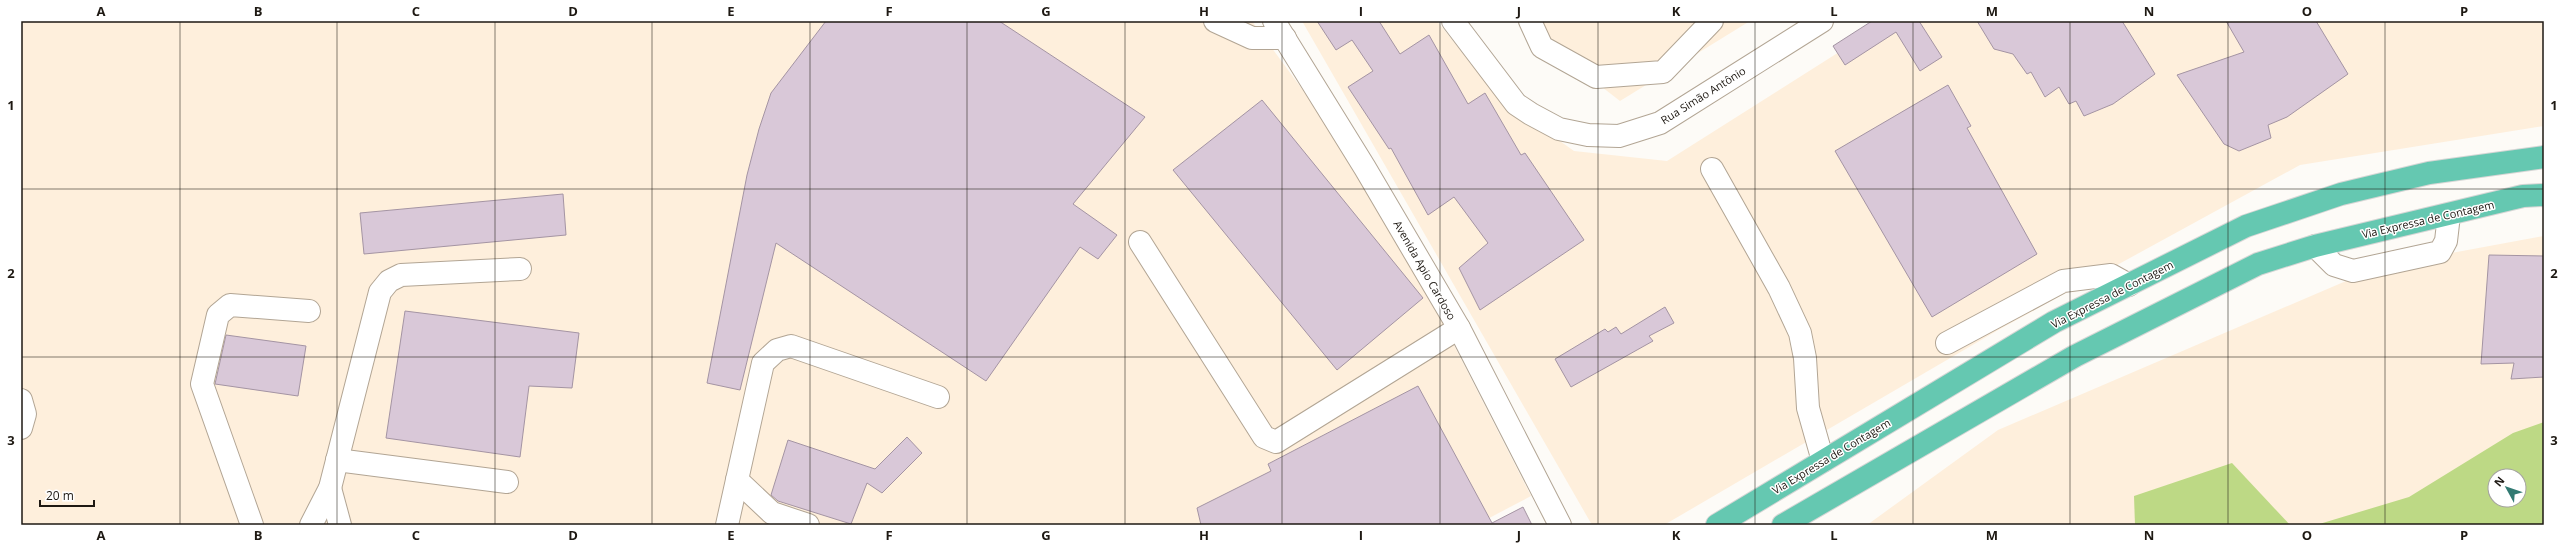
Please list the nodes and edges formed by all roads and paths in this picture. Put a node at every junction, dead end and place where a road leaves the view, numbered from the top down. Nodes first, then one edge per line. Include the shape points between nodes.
1 (1215, 21) edge
2 (1453, 21) edge
3 (1530, 21) edge
4 (1712, 21) edge
5 (1822, 21) edge
6 (1278, 26) edge
7 (2544, 157) edge
8 (1712, 169) dead end
9 (2544, 195) edge
10 (2449, 214) junction
11 (1140, 242) dead end
12 (2315, 246) junction
13 (520, 269) dead end
14 (2128, 285) junction
15 (309, 311) dead end
16 (1459, 328) junction
17 (1947, 343) dead end
18 (938, 397) dead end
19 (21, 400) edge
20 (21, 428) edge
21 (336, 460) junction
22 (1823, 461) junction
23 (737, 480) junction
24 (507, 482) dead end
25 (330, 488) junction
26 (252, 525) edge
27 (310, 525) edge
28 (340, 525) edge
29 (727, 525) edge
30 (808, 525) edge
31 (1560, 525) edge
32 (1717, 525) edge
33 (1783, 525) edge

1 - 6 street via 1252,38
2 - 5 street, Rua Simão Antônio via 1516,104 1558,129 1588,135 1619,136 1660,123
3 - 4 street via 1542,47 1596,77 1663,72
6 - 16 street, Avenida Apio Cardoso
7 - 14 highway, Via Expressa de Contagem via 2429,173 2341,194 2246,226
8 - 22 street via 1779,288 1800,333 1805,358 1808,408
9 - 10 highway, Via Expressa de Contagem via 2523,196
10 - 12 highway, Via Expressa de Contagem
10 - 12 street via 2446,241 2440,252 2353,271 2334,264
11 - 16 street via 1264,437 1276,442
12 - 33 highway, Via Expressa de Contagem via 2258,264 2075,356
13 - 21 street via 401,275 389,281 380,292
14 - 17 street via 2111,275 2063,281
14 - 22 highway, Via Expressa de Contagem via 2054,322
15 - 26 street via 230,305 218,315 202,384
16 - 31 street, Avenida Apio Cardoso
18 - 23 street via 791,346 778,350 763,363
19 - 20 street via 24,414
21 - 24 street
21 - 25 street
22 - 32 highway, Via Expressa de Contagem
23 - 29 street
23 - 30 street via 772,513
25 - 27 street
25 - 28 street

